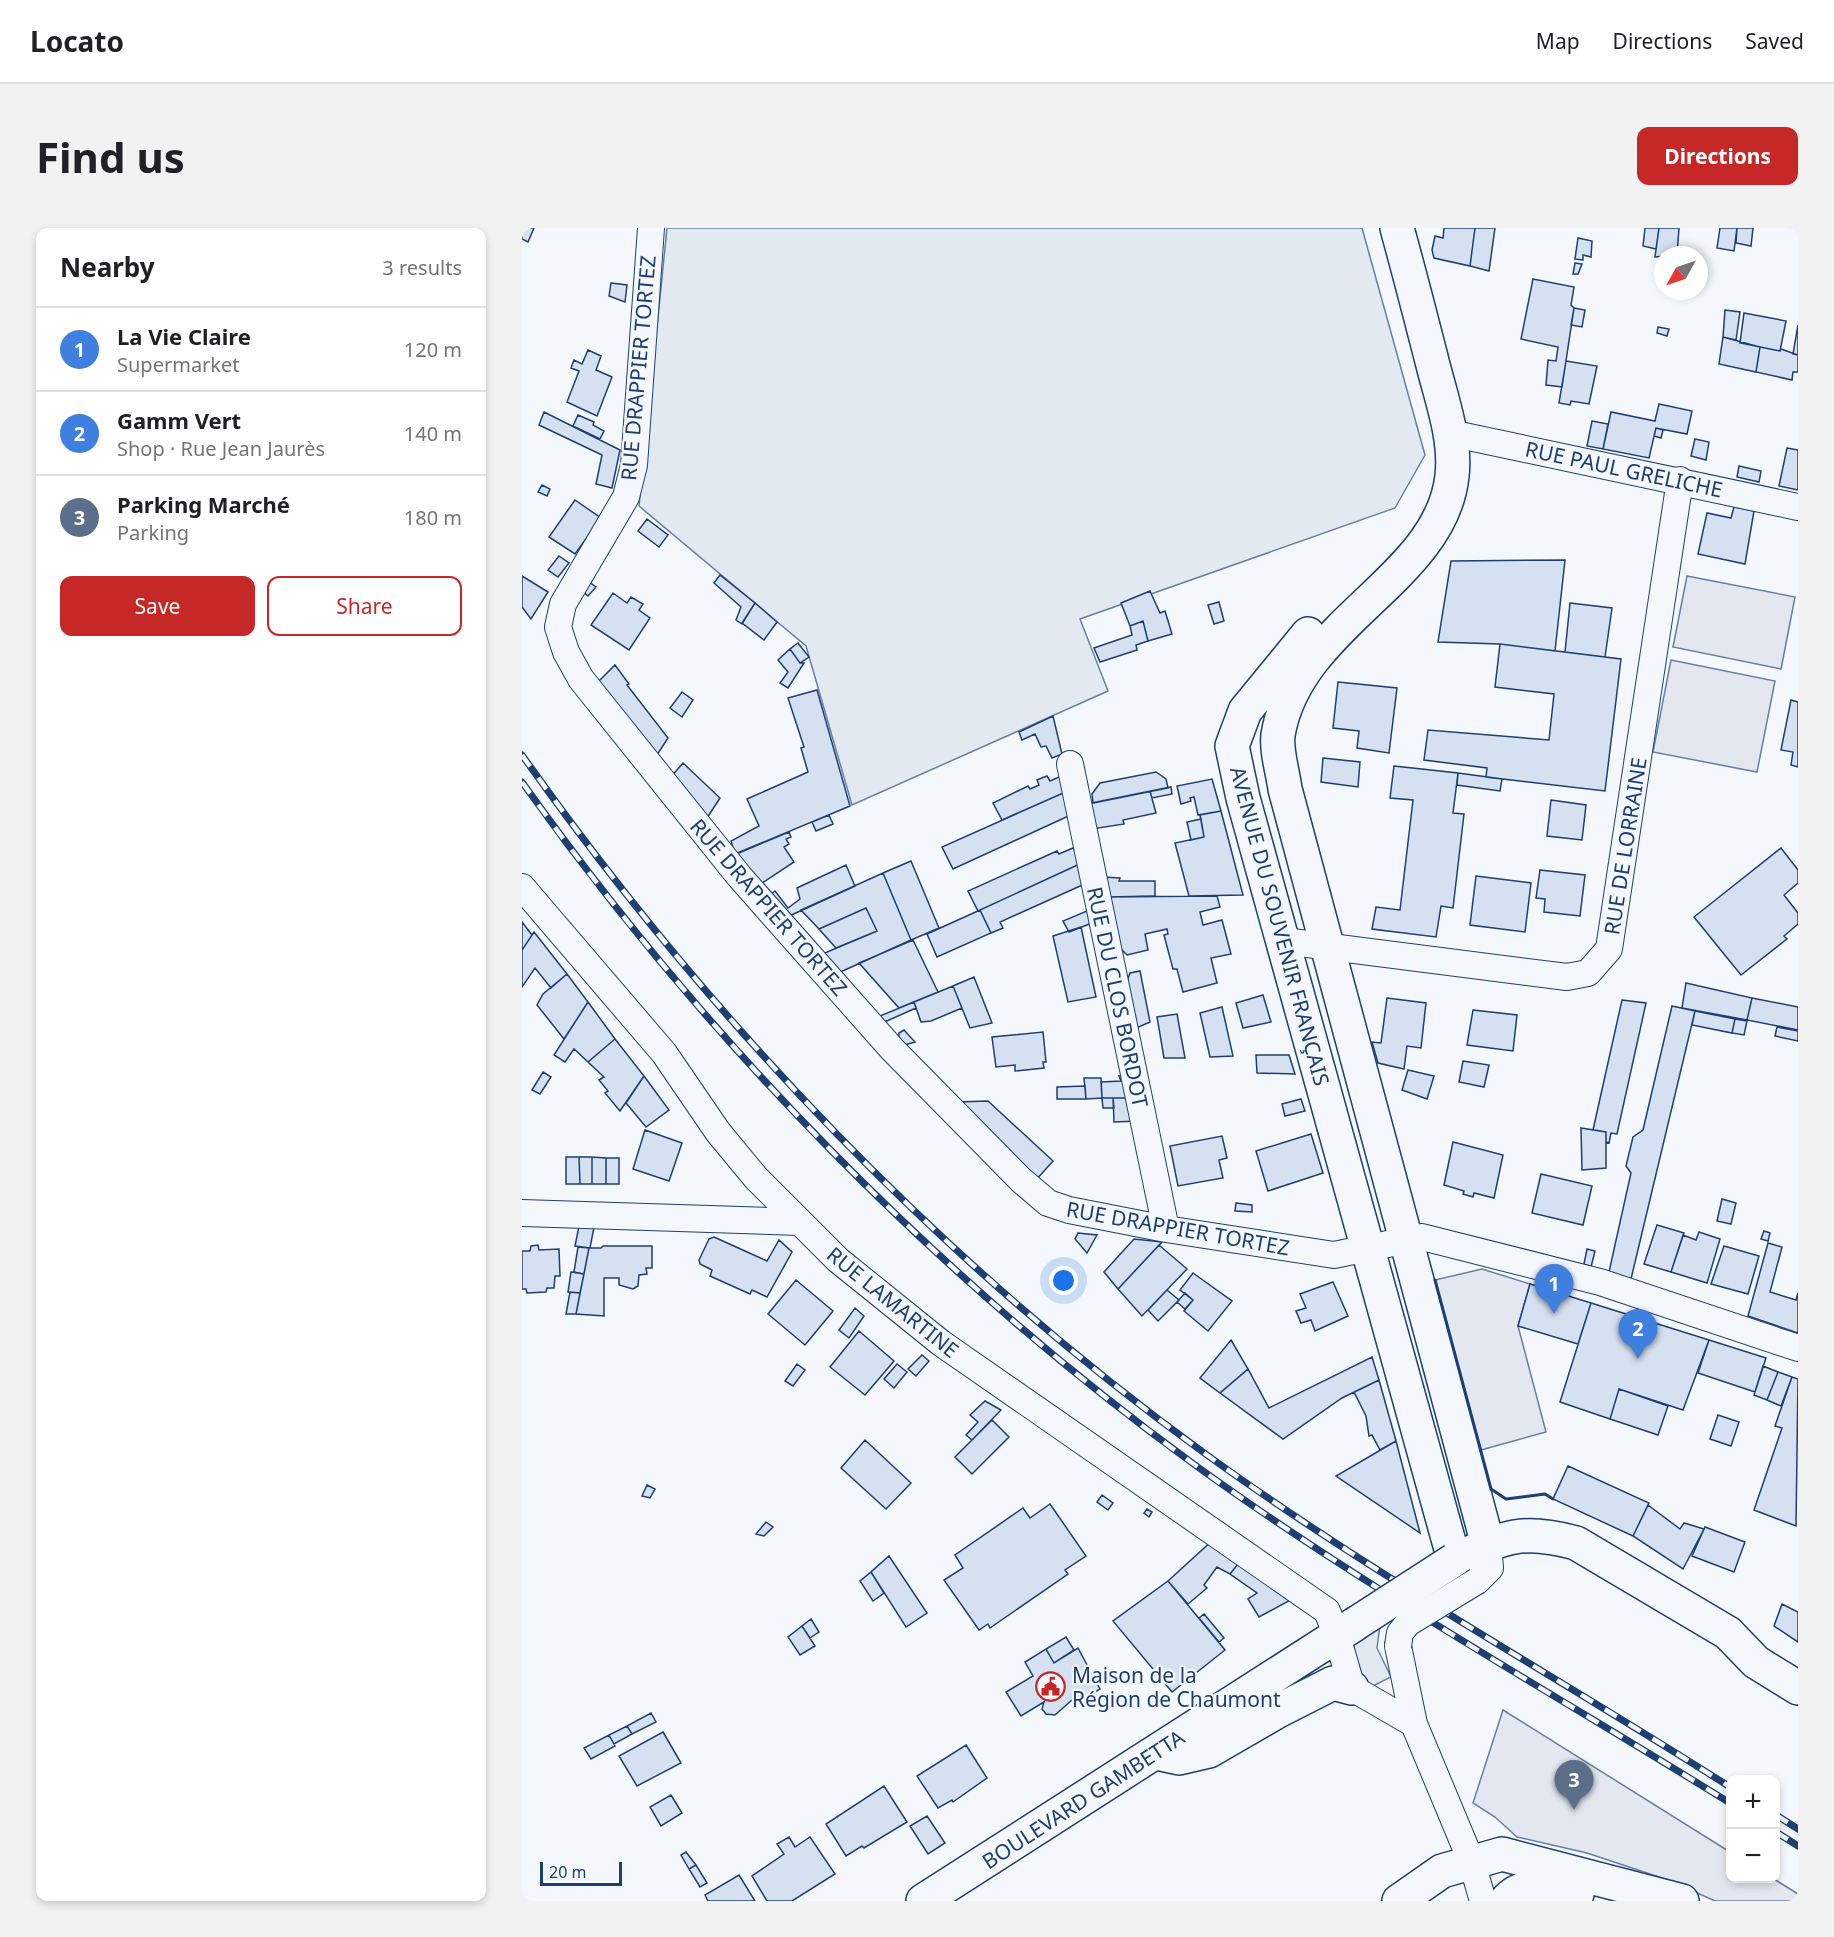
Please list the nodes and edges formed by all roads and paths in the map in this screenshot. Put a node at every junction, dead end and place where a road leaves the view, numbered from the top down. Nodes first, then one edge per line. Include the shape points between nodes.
1 (651, 228) edge
2 (1397, 228) edge
3 (1450, 433) junction
4 (1680, 480) junction
5 (1798, 507) edge
6 (1070, 764) dead end
7 (522, 887) edge
8 (1284, 940) junction
9 (1329, 946) junction
10 (522, 1213) edge
11 (799, 1222) junction
12 (1166, 1229) junction
13 (1405, 1241) junction
14 (1366, 1248) junction
15 (1798, 1348) edge
16 (1488, 1545) junction
17 (1466, 1571) junction
18 (1346, 1630) junction
19 (1352, 1688) junction
20 (1798, 1688) edge
21 (1414, 1724) junction
22 (1156, 1753) junction
23 (1472, 1863) junction
24 (1673, 1900) edge
25 (923, 1901) edge
26 (1399, 1901) edge
27 (1484, 1901) edge
28 (1506, 1901) edge
29 (1613, 1901) edge

1 - 12 street, RUE DRAPPIER TORTEZ via 634,465 626,497 562,604 558,627 566,652 581,679 739,876 892,1049 1021,1180 1048,1203 1059,1207
2 - 3 street
3 - 4 street, RUE PAUL GRELICHE
3 - 8 street, AVENUE DU SOUVENIR FRANÇAIS via 1428,495 1391,553 1329,609 1273,674 1245,711 1232,746
3 - 9 street, AVENUE DU SOUVENIR FRANÇAIS via 1453,476 1445,506 1428,537 1406,566 1346,620 1305,670 1290,693 1278,737 1285,789
4 - 5 street, RUE PAUL GRELICHE
4 - 9 street, RUE DE LORRAINE via 1609,949 1588,973 1567,977
6 - 12 street, RUE DU CLOS BORDOT
7 - 11 street, RUE LAMARTINE via 664,1053 712,1125
8 - 9 street, RUE DE LORRAINE
8 - 14 street, AVENUE DU SOUVENIR FRANÇAIS
9 - 13 street, AVENUE DU SOUVENIR FRANÇAIS
10 - 11 street
11 - 18 street, RUE LAMARTINE via 838,1260 941,1343 1327,1611
12 - 14 street, RUE DRAPPIER TORTEZ via 1335,1255
13 - 14 street, RUE DRAPPIER TORTEZ
13 - 15 street, RUE DRAPPIER TORTEZ via 1422,1237 1466,1246 1600,1282
13 - 16 street, AVENUE DU SOUVENIR FRANÇAIS
14 - 17 street, AVENUE DU SOUVENIR FRANÇAIS
16 - 17 street, BOULEVARD GAMBETTA
16 - 20 street, BOULEVARD GAMBETTA via 1526,1534 1576,1542 1728,1633 1756,1662
17 - 18 street, BOULEVARD GAMBETTA, bridge
17 - 21 street, bridge via 1400,1633 1398,1646
18 - 19 street, RUE LAMARTINE
18 - 22 street, BOULEVARD GAMBETTA
19 - 21 street
19 - 22 street via 1333,1683 1209,1751 1179,1758
21 - 23 street
22 - 25 street, BOULEVARD GAMBETTA
23 - 24 street via 1502,1854
23 - 26 street via 1442,1871
23 - 27 street
28 - 29 street via 1513,1893 1534,1886

